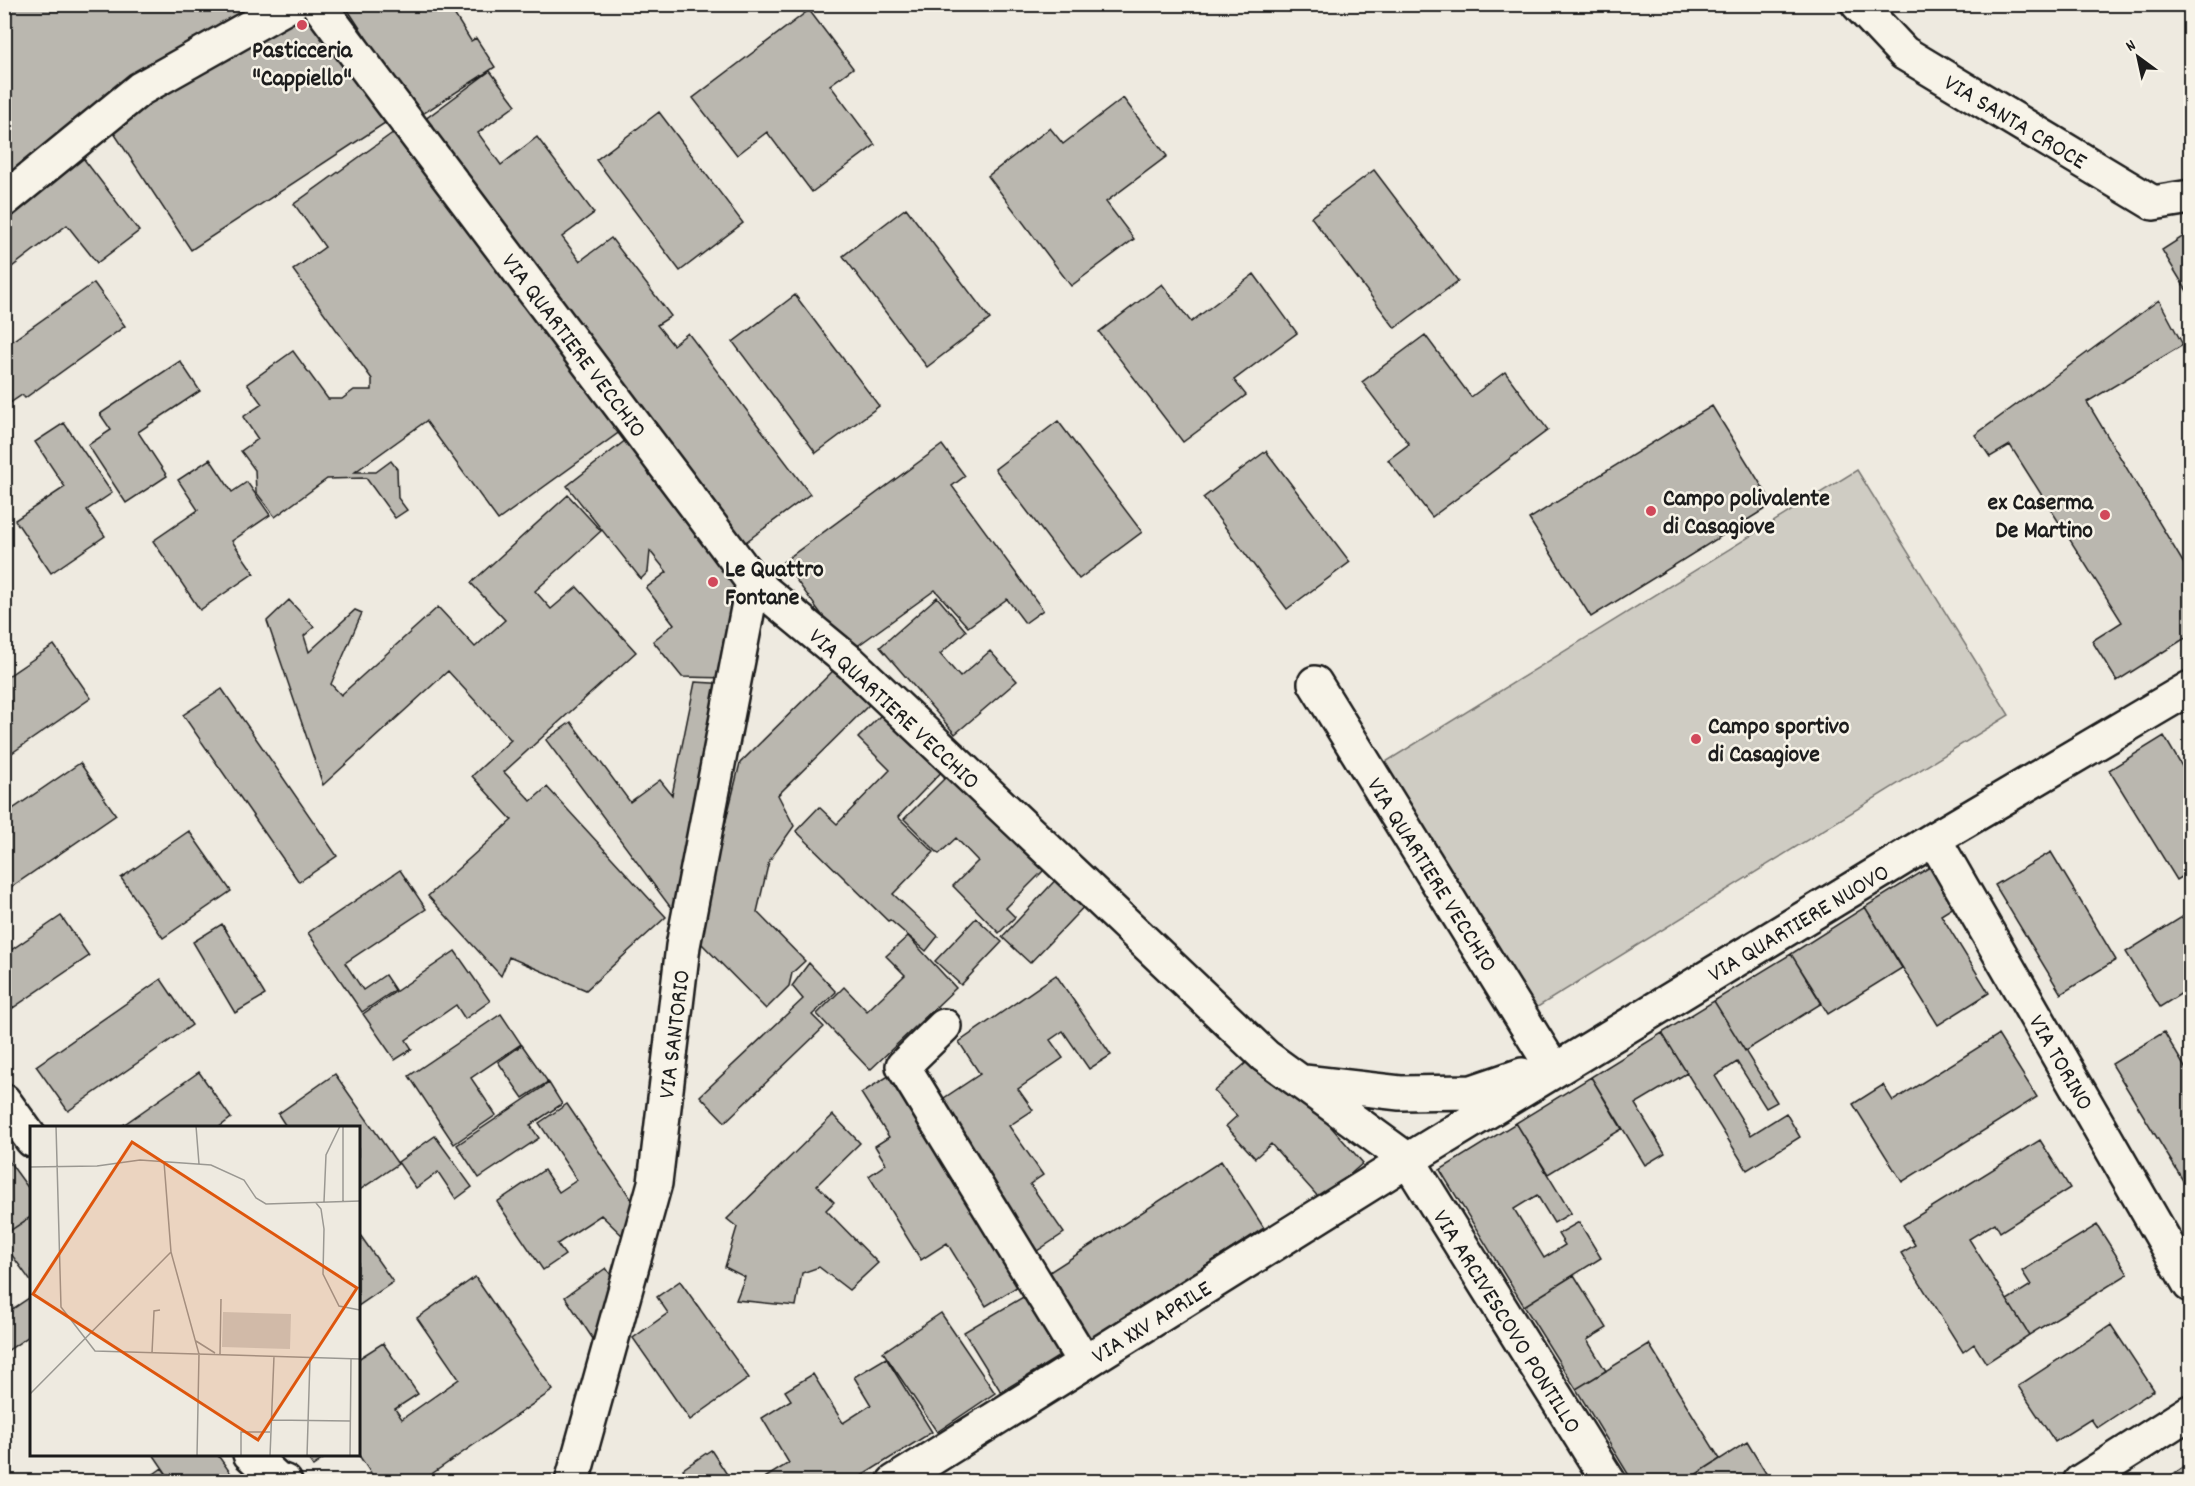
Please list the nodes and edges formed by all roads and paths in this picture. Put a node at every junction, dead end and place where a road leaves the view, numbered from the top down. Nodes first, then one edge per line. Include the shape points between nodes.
1 (291, 4) edge
2 (318, 4) edge
3 (1858, 4) edge
4 (2190, 197) edge
5 (4, 200) edge
6 (753, 582) junction
7 (1315, 683) dead end
8 (2188, 694) edge
9 (1934, 839) junction
10 (944, 1026) dead end
11 (1583, 1053) junction
12 (1551, 1065) junction
13 (1301, 1082) junction
14 (4, 1101) edge
15 (30, 1137) edge
16 (1408, 1160) junction
17 (2190, 1285) edge
18 (1084, 1362) junction
19 (2190, 1412) edge
20 (251, 1456) edge
21 (285, 1482) edge
22 (572, 1482) edge
23 (894, 1482) edge
24 (1609, 1482) edge
25 (2080, 1482) edge

1 - 5 street via 140,89
2 - 6 street, VIA QUARTIERE VECCHIO
3 - 4 street, VIA SANTA CROCE via 1904,53 2153,203
6 - 13 street, VIA QUARTIERE VECCHIO via 851,663 1265,1056
6 - 22 street, VIA SANTORIO via 683,946 655,1183
7 - 12 street, VIA QUARTIERE VECCHIO
8 - 9 street, VIA QUARTIERE NUOVO
9 - 11 street, VIA QUARTIERE NUOVO
9 - 17 street, VIA TORINO
10 - 18 street via 903,1066
11 - 12 street, VIA QUARTIERE VECCHIO
11 - 16 street, VIA QUARTIERE NUOVO
12 - 13 street, VIA QUARTIERE VECCHIO via 1472,1092 1400,1093
13 - 16 street, VIA QUARTIERE VECCHIO
14 - 15 street
16 - 18 street, VIA XXV APRILE
16 - 24 street, VIA ARCIVESCOVO PONTILLO
18 - 23 street, VIA XXV APRILE
19 - 25 street
20 - 21 street

